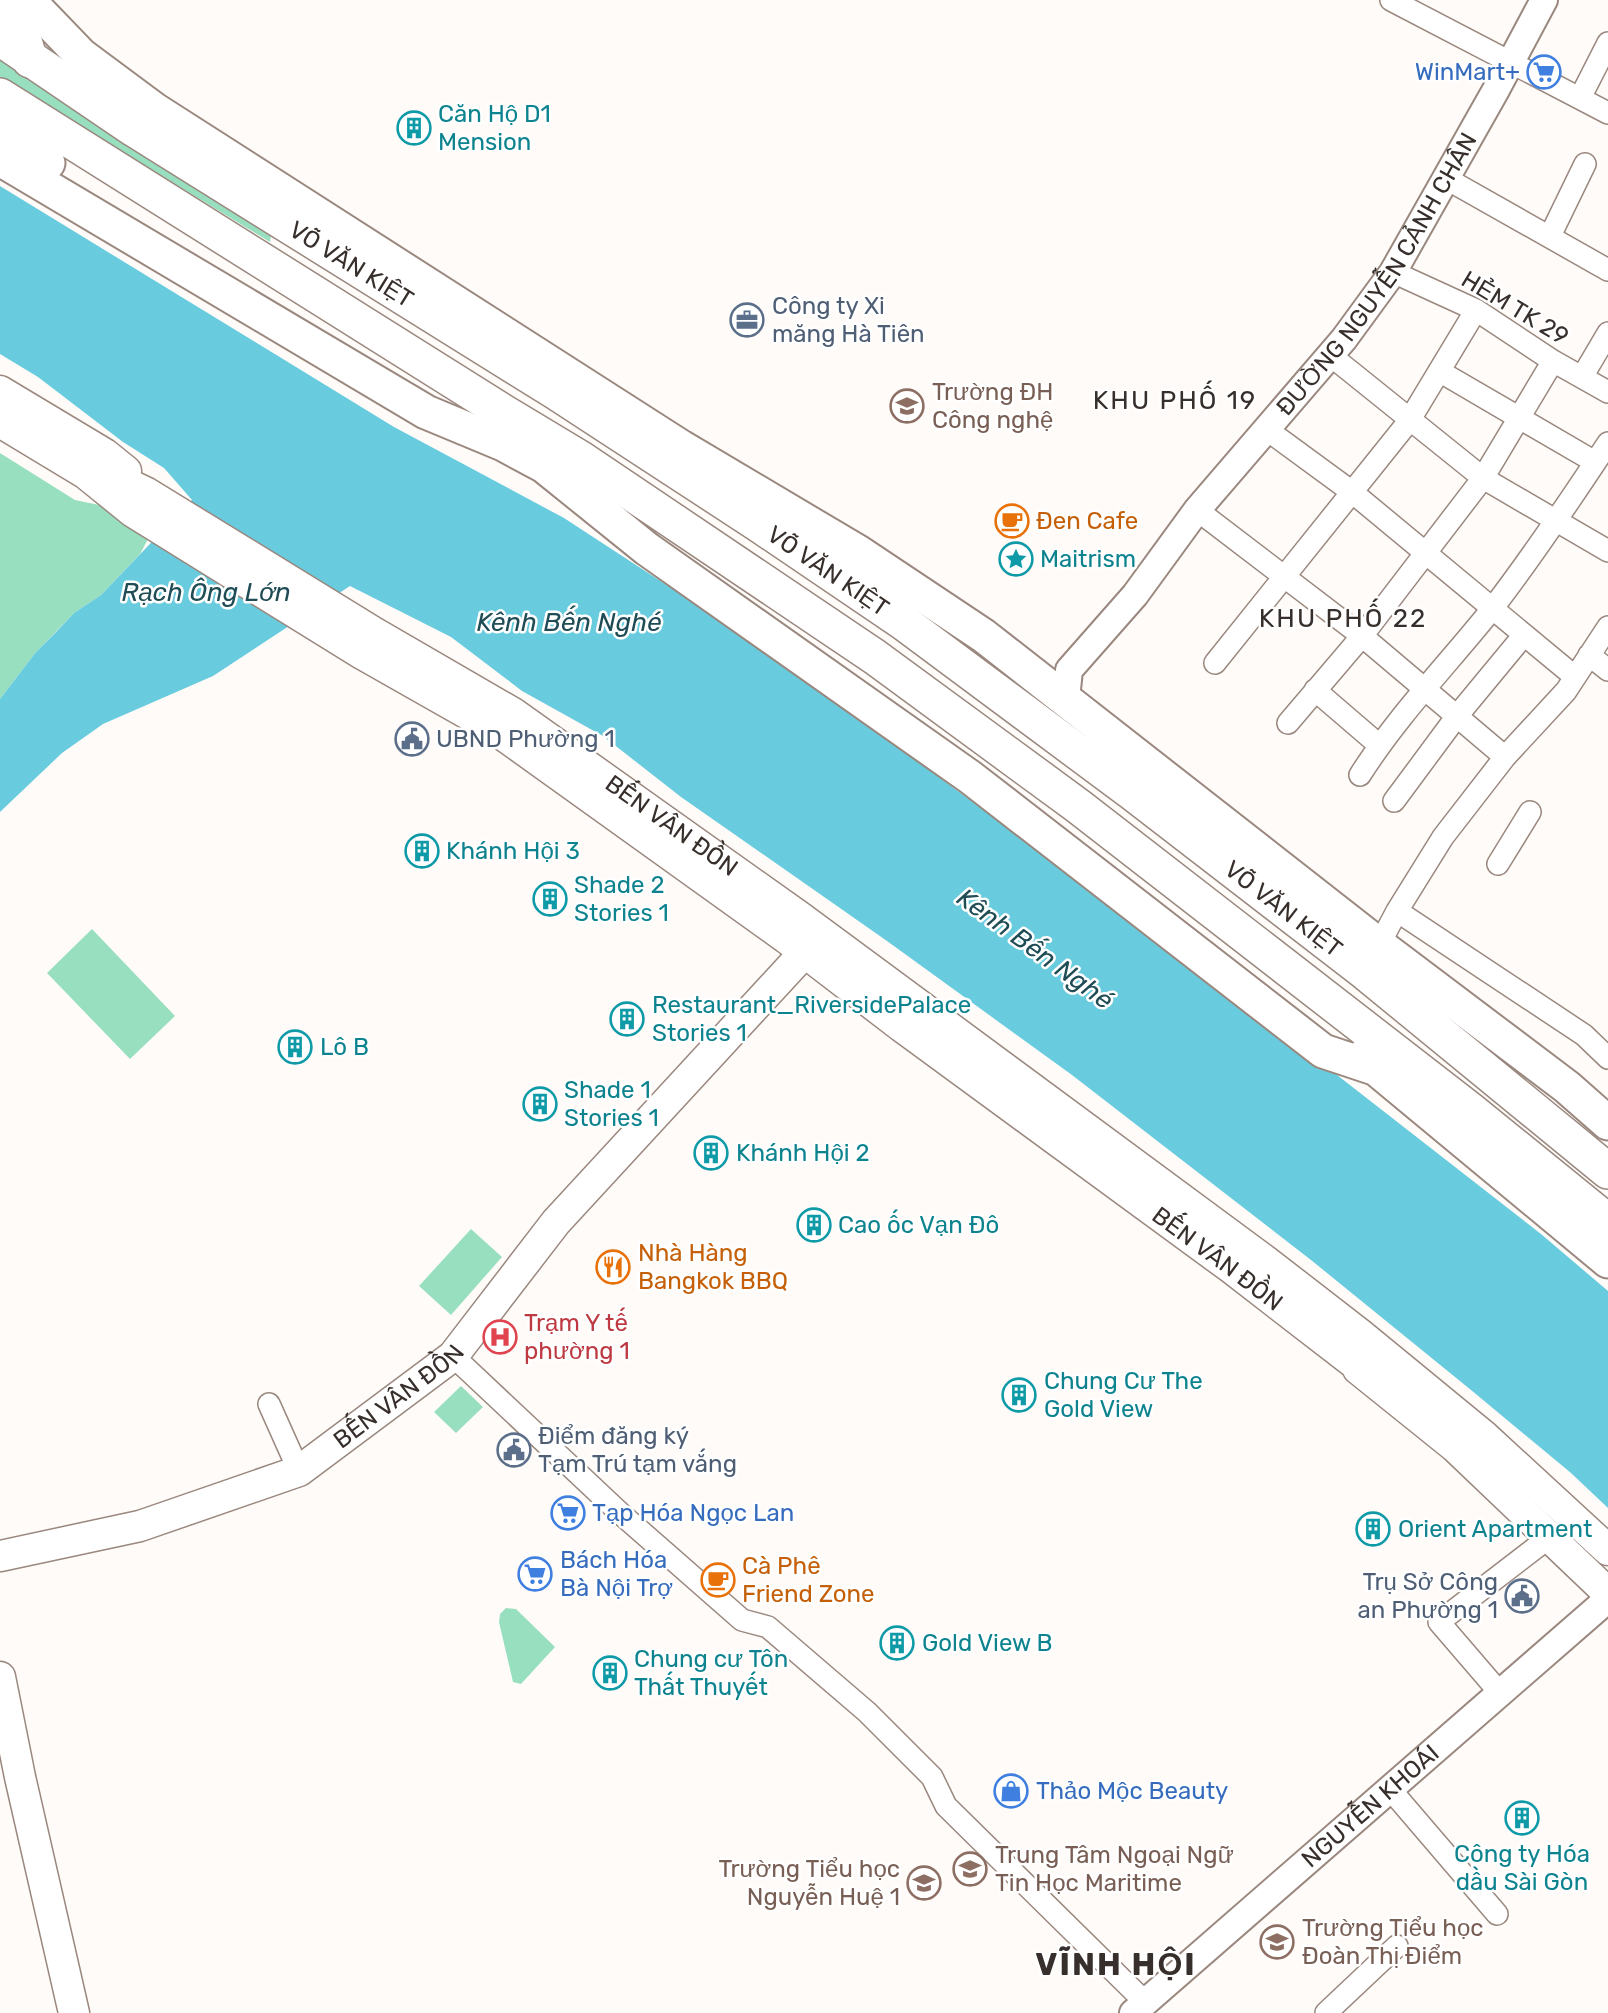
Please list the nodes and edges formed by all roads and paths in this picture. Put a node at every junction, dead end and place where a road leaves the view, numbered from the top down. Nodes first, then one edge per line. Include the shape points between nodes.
1 (11, 0) edge
2 (28, 0) edge
3 (1391, 0) edge
4 (1544, 0) edge
5 (0, 38) edge
6 (1608, 43) edge
7 (30, 60) junction
8 (1511, 64) junction
9 (0, 96) edge
10 (1580, 98) junction
11 (1608, 113) edge
12 (0, 132) edge
13 (0, 159) edge
14 (1585, 164) dead end
15 (1447, 178) junction
16 (1550, 236) junction
17 (1608, 270) edge
18 (1393, 272) junction
19 (1476, 310) junction
20 (1608, 333) edge
21 (1330, 355) junction
22 (1553, 361) junction
23 (1439, 372) junction
24 (1582, 377) junction
25 (0, 391) edge
26 (1608, 392) edge
27 (0, 411) edge
28 (1519, 418) junction
29 (1409, 421) junction
30 (0, 422) edge
31 (503, 428) junction
32 (1266, 429) junction
33 (0, 443) edge
34 (1608, 443) edge
35 (581, 459) junction
36 (1595, 462) junction
37 (1483, 478) junction
38 (1352, 492) junction
39 (151, 510) junction
40 (1197, 510) junction
41 (1556, 522) junction
42 (1608, 551) edge
43 (1425, 553) junction
44 (1283, 577) junction
45 (1492, 608) junction
46 (1608, 627) edge
47 (1524, 635) junction
48 (1362, 636) junction
49 (1589, 655) junction
50 (1214, 663) dead end
51 (1608, 670) edge
52 (1574, 676) junction
53 (1068, 685) junction
54 (1425, 689) junction
55 (1315, 690) junction
56 (1457, 716) junction
57 (1288, 723) dead end
58 (1379, 745) junction
59 (1505, 757) junction
60 (1360, 775) dead end
61 (1394, 801) dead end
62 (1530, 812) dead end
63 (1498, 864) dead end
64 (1397, 911) junction
65 (813, 943) junction
66 (1379, 945) junction
67 (1608, 1058) edge
68 (1380, 1070) junction
69 (1608, 1123) edge
70 (1608, 1171) edge
71 (1608, 1222) edge
72 (1608, 1261) edge
73 (453, 1356) junction
74 (269, 1404) dead end
75 (299, 1471) junction
76 (1551, 1536) junction
77 (1608, 1549) edge
78 (0, 1556) edge
79 (1608, 1593) edge
80 (1608, 1599) edge
81 (0, 1677) edge
82 (1500, 1693) junction
83 (1390, 1790) junction
84 (1497, 1914) dead end
85 (1397, 1947) dead end
86 (1139, 2008) edge
87 (74, 2013) edge
88 (1326, 2013) edge

1 - 7 highway
2 - 53 main road, VÕ VĂN KIỆT via 82,55 155,110 681,447 909,584 1037,676
3 - 8 street
4 - 8 street, ĐƯỜNG NGUYỄN CẢNH CHÂN
5 - 7 highway, VÕ VĂN KIỆT
6 - 10 street
7 - 70 highway, VÕ VĂN KIỆT via 545,385 903,622 1364,972
8 - 10 street
8 - 15 street, ĐƯỜNG NGUYỄN CẢNH CHÂN
9 - 31 highway, VÕ VĂN KIỆT
10 - 11 street
12 - 31 main road via 451,404
13 - 31 main road, VÕ VĂN KIỆT via 426,412
14 - 16 street
15 - 16 street
15 - 18 street, ĐƯỜNG NGUYỄN CẢNH CHÂN
16 - 17 street
18 - 19 street, HẺM TK 29
18 - 21 street, ĐƯỜNG NGUYỄN CẢNH CHÂN
19 - 22 street, HẺM TK 29
19 - 23 street
20 - 24 street
21 - 29 street
21 - 32 street, ĐƯỜNG NGUYỄN CẢNH CHÂN
22 - 24 street, HẺM TK 29
22 - 28 street
23 - 28 street
23 - 29 street
24 - 26 street, HẺM TK 29
25 - 39 main road via 123,468
27 - 39 main road via 92,467
28 - 36 street
28 - 37 street
29 - 37 street
29 - 38 street
30 - 39 main road
31 - 35 highway, VÕ VĂN KIỆT
31 - 68 main road, VÕ VĂN KIỆT via 647,549 970,777 1324,1051
32 - 38 street
32 - 40 street, ĐƯỜNG NGUYỄN CẢNH CHÂN
33 - 39 main road via 78,489
34 - 36 street
35 - 68 main road, VÕ VĂN KIỆT via 672,544 1072,829
35 - 71 highway, VÕ VĂN KIỆT via 875,657 1078,806
36 - 41 street
37 - 41 street
37 - 43 street
38 - 43 street
38 - 44 street
39 - 65 main road, BẾN VÂN ĐỒN via 504,722
40 - 44 street
40 - 53 street, ĐƯỜNG NGUYỄN CẢNH CHÂN
41 - 42 street
41 - 45 street
43 - 45 street
43 - 48 street
44 - 48 street
44 - 50 street
45 - 47 street
45 - 54 street
46 - 49 street
47 - 52 street
47 - 56 street
48 - 54 street
48 - 55 street
49 - 51 street
49 - 52 street
52 - 59 street via 1566,691
53 - 66 main road, VÕ VĂN KIỆT
54 - 56 street
54 - 58 street
55 - 57 street
55 - 58 street
56 - 59 street
56 - 61 street
58 - 60 street
59 - 64 street via 1443,837
62 - 63 street
64 - 66 street
64 - 67 street via 1584,1035
65 - 73 main road, BẾN VÂN ĐỒN via 556,1222
65 - 76 main road, BẾN VÂN ĐỒN via 1359,1367
65 - 77 main road, BẾN VÂN ĐỒN via 1266,1262 1483,1435
66 - 69 main road, VÕ VĂN KIỆT
68 - 72 main road, VÕ VĂN KIỆT
73 - 75 main road, BẾN VÂN ĐỒN
73 - 86 street via 620,1513 743,1620 768,1627 867,1712 932,1777 946,1806
74 - 75 street
75 - 78 main road, BẾN VÂN ĐỒN via 140,1526
76 - 79 main road, BẾN VÂN ĐỒN
76 - 82 street via 1439,1622
80 - 82 street, NGUYỄN KHOÁI
81 - 87 main road
82 - 83 street, NGUYỄN KHOÁI
83 - 84 street
83 - 86 street, NGUYỄN KHOÁI
85 - 88 street

